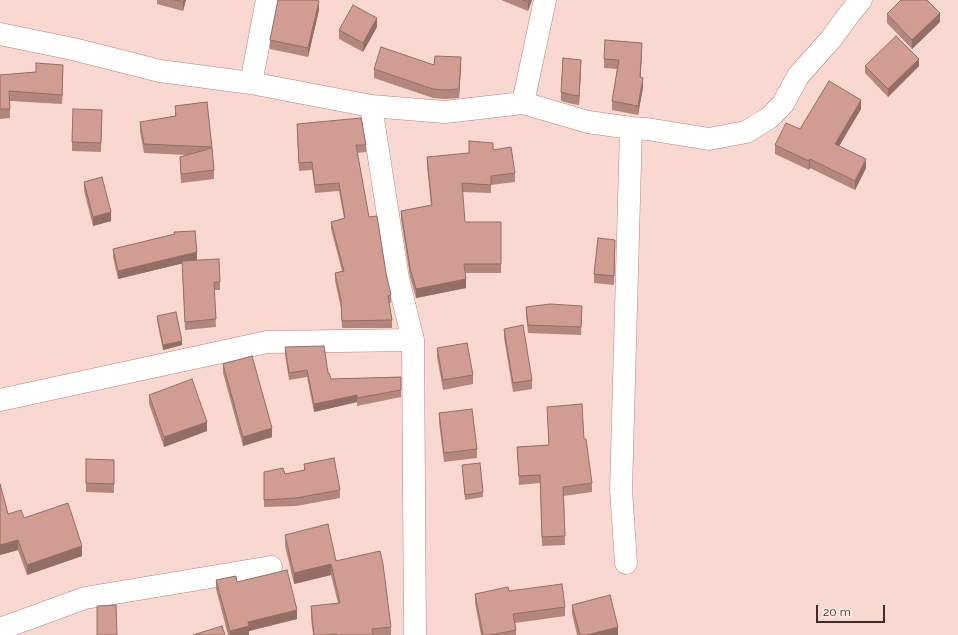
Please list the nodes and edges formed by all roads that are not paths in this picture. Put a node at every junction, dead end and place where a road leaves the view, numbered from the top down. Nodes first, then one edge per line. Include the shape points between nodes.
1 (267, 0) edge
2 (544, 0) edge
3 (861, 0) edge
4 (0, 34) edge
5 (251, 82) junction
6 (523, 103) junction
7 (371, 106) junction
8 (631, 128) junction
9 (413, 340) junction
10 (0, 400) edge
11 (626, 563) dead end
12 (271, 567) dead end
13 (0, 629) edge
14 (415, 635) edge

1 - 5 street
2 - 6 street
3 - 8 street via 798,76 783,104 769,118 746,132 709,140
4 - 5 street via 160,71
5 - 7 street
6 - 7 street via 445,112
6 - 8 street via 588,122
7 - 9 street via 398,279
8 - 11 street via 621,490
9 - 10 street via 267,342
9 - 14 street
12 - 13 street via 86,598

